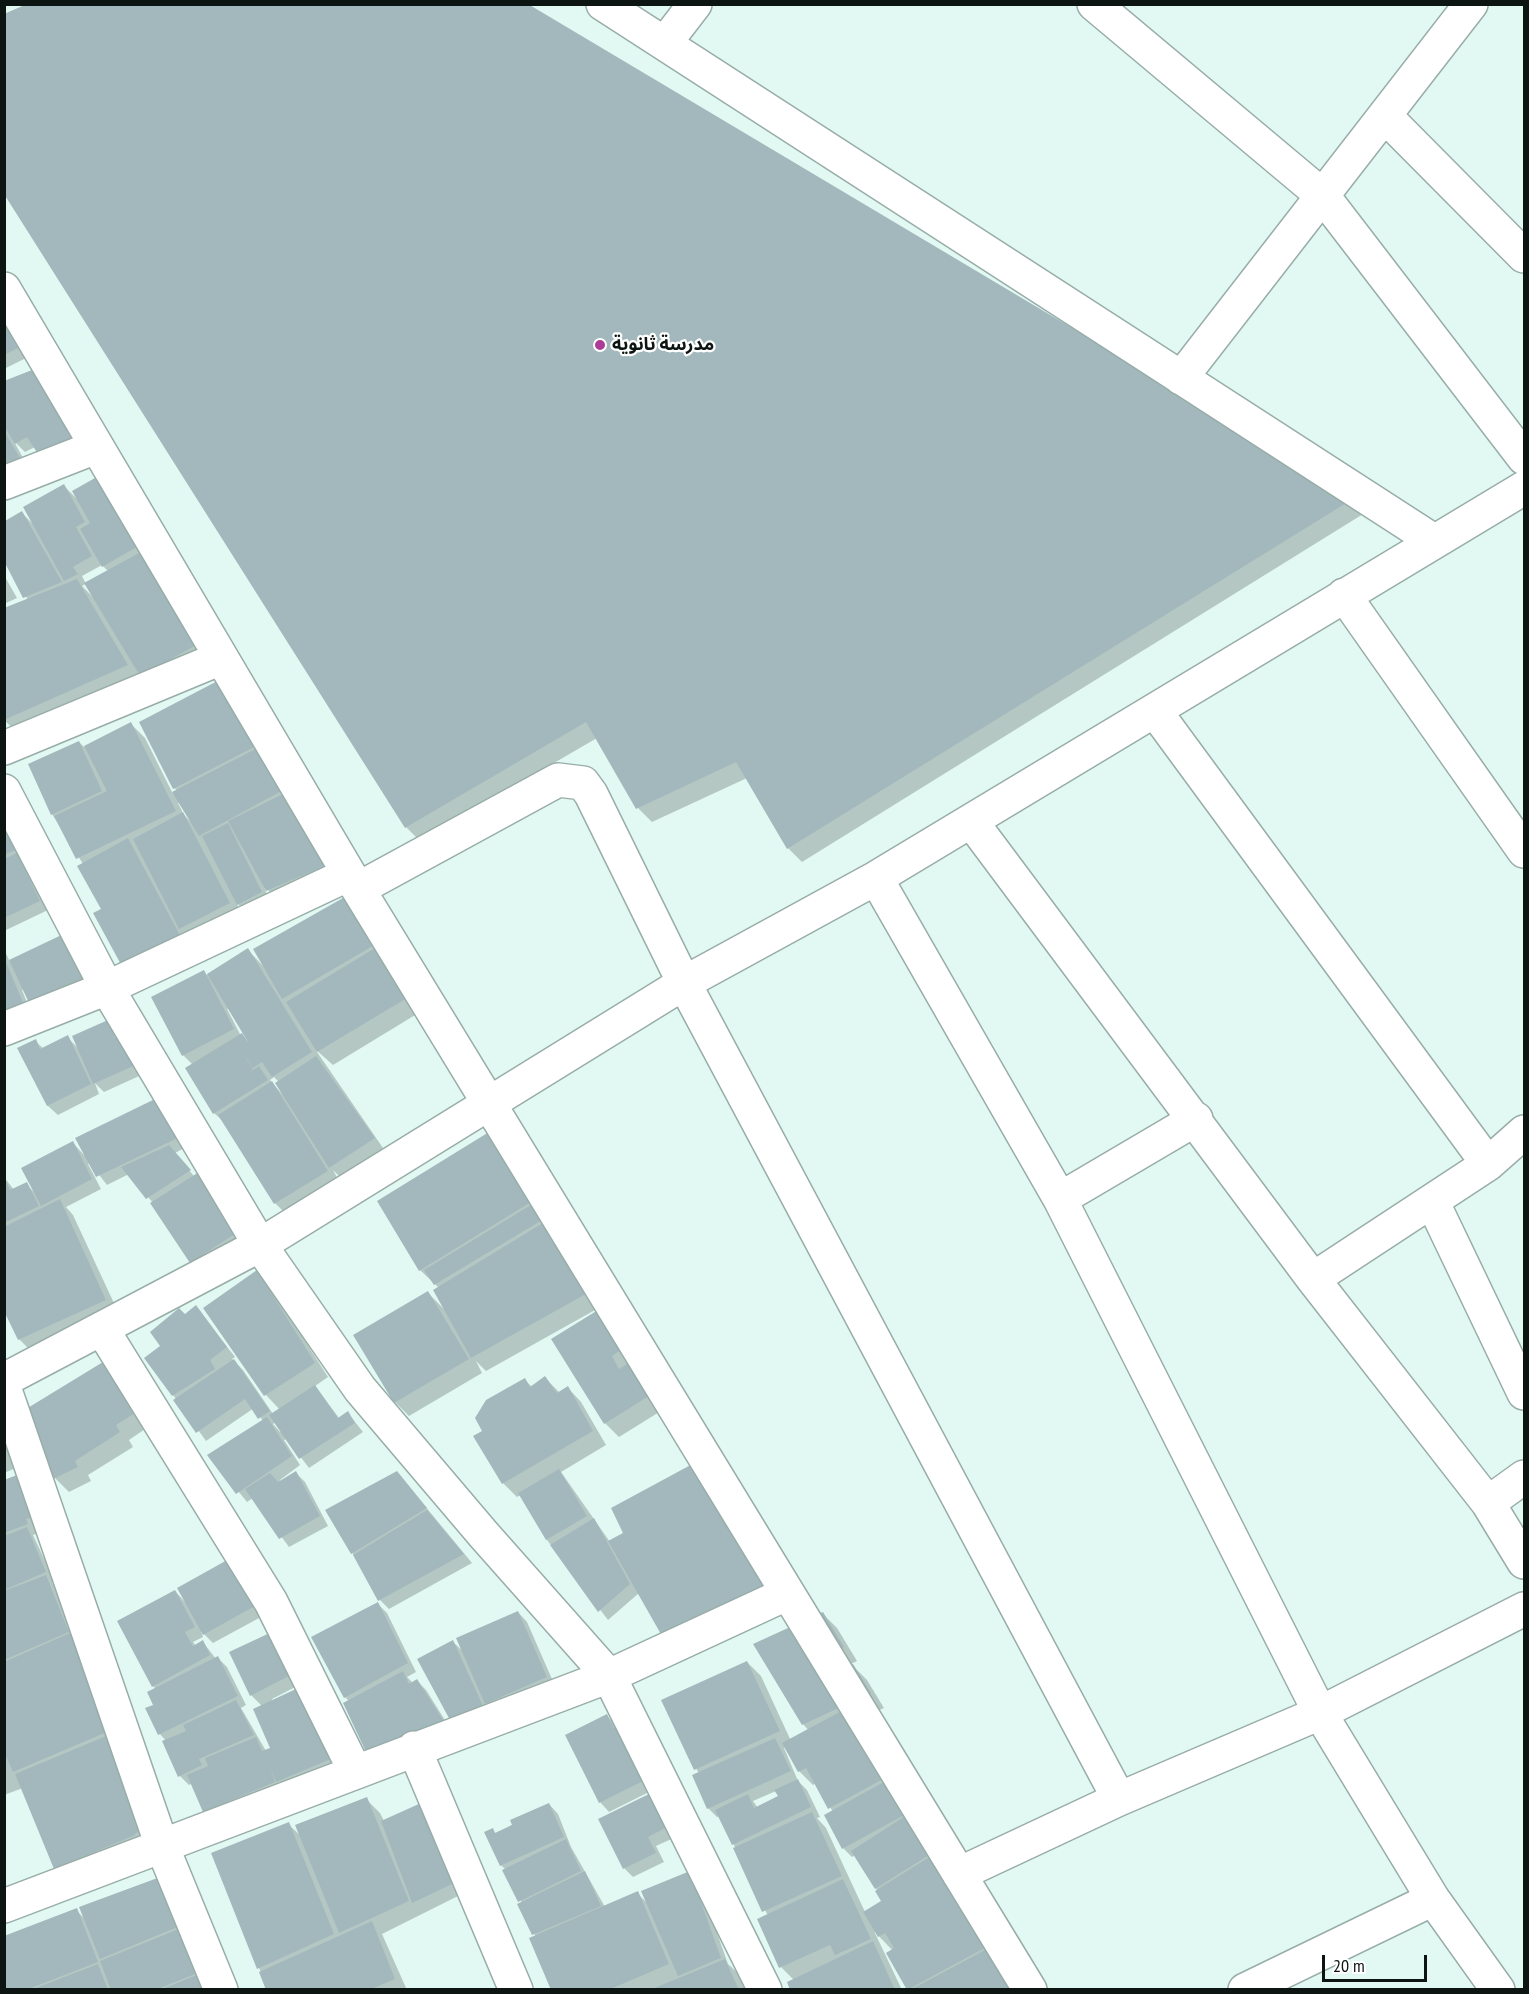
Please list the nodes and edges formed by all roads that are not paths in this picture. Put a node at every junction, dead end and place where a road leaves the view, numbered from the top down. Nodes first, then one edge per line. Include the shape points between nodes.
1 (603, 4) edge
2 (695, 4) edge
3 (1471, 4) edge
4 (1100, 6) edge
5 (665, 43) junction
6 (1385, 116) junction
7 (1323, 196) junction
8 (1524, 256) edge
9 (4, 290) edge
10 (1181, 378) junction
11 (96, 447) junction
12 (1524, 458) edge
13 (4, 483) edge
14 (1524, 488) edge
15 (1434, 541) junction
16 (1344, 595) junction
17 (221, 658) junction
18 (1155, 711) junction
19 (4, 748) edge
20 (4, 791) edge
21 (970, 821) junction
22 (1524, 851) edge
23 (876, 878) junction
24 (353, 882) junction
25 (684, 983) junction
26 (107, 988) junction
27 (4, 1029) edge
28 (488, 1104) junction
29 (1196, 1119) junction
30 (1524, 1132) edge
31 (1488, 1164) junction
32 (1060, 1198) junction
33 (1432, 1201) junction
34 (260, 1245) junction
35 (1313, 1279) junction
36 (102, 1329) junction
37 (4, 1380) edge
38 (4, 1387) edge
39 (1524, 1393) edge
40 (1524, 1477) edge
41 (1488, 1503) junction
42 (1524, 1562) edge
43 (786, 1594) junction
44 (1524, 1609) edge
45 (609, 1676) junction
46 (1320, 1713) junction
47 (414, 1748) junction
48 (355, 1771) junction
49 (1119, 1799) junction
50 (162, 1846) junction
51 (959, 1874) junction
52 (1433, 1899) junction
53 (4, 1906) edge
54 (221, 1989) edge
55 (516, 1989) edge
56 (765, 1989) edge
57 (1030, 1989) edge
58 (1245, 1989) edge
59 (1498, 1989) edge

1 - 5 street
2 - 5 street
3 - 6 street
4 - 7 street
5 - 10 street
6 - 7 street
6 - 8 street
7 - 10 street
7 - 12 street
9 - 11 street
10 - 15 street
11 - 13 street
11 - 17 street
14 - 15 street
15 - 16 street
16 - 18 street
16 - 22 street
17 - 19 street
17 - 24 street
18 - 21 street
18 - 31 street
20 - 26 street
21 - 23 street
21 - 29 street
23 - 25 street
23 - 32 street
24 - 25 street via 558,780 583,783
24 - 26 street
24 - 28 street
25 - 28 street
25 - 49 street
26 - 27 street
26 - 34 street
28 - 34 street
28 - 43 street
29 - 32 street
29 - 35 street
30 - 31 street
31 - 33 street
32 - 46 street
33 - 35 street
33 - 39 street
34 - 36 street
34 - 45 street via 360,1389
35 - 41 street
36 - 37 street
36 - 48 street via 271,1602
38 - 50 street
40 - 41 street
41 - 42 street
43 - 45 street
43 - 51 street
44 - 46 street
45 - 47 street
45 - 56 street
46 - 49 street
46 - 52 street
47 - 48 street
47 - 55 street
48 - 50 street
49 - 51 street
50 - 53 street
50 - 54 street
51 - 57 street
52 - 58 street
52 - 59 street

